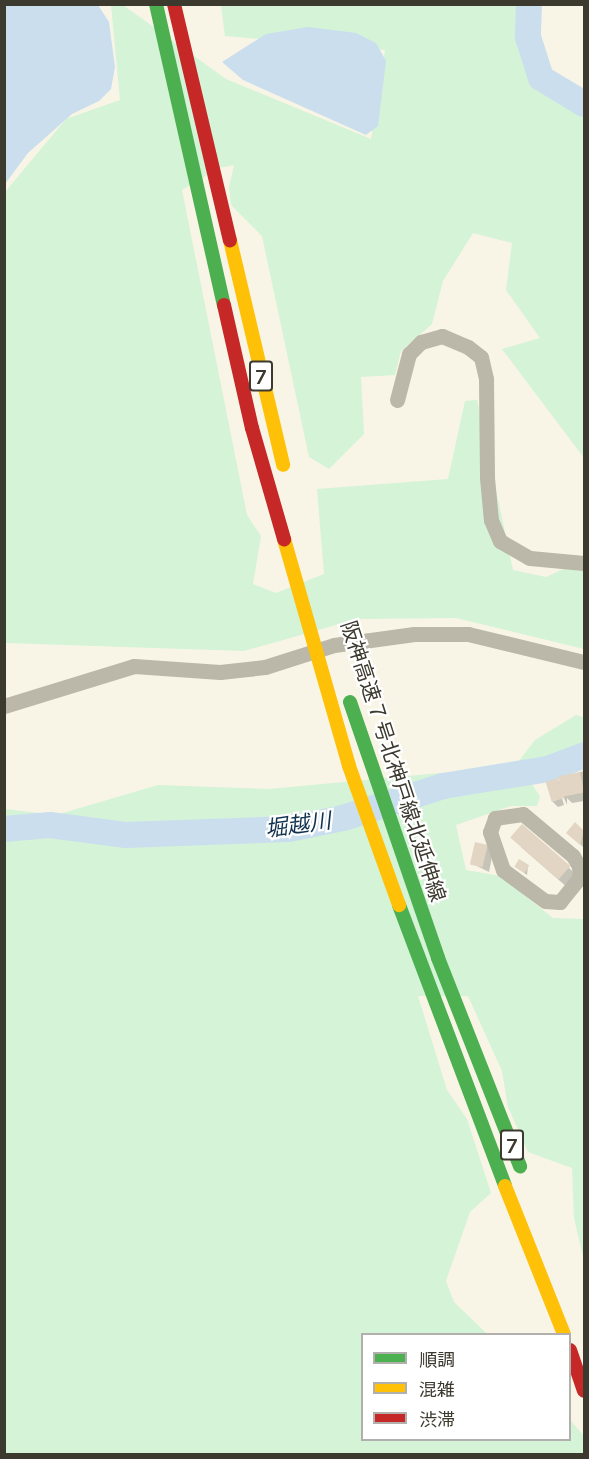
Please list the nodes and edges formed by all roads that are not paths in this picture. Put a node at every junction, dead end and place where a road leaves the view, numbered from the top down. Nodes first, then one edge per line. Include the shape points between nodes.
1 (148, 4) edge
2 (156, 4) edge
3 (176, 4) edge
4 (171, 85) junction
5 (397, 400) dead end
6 (285, 476) dead end
7 (585, 564) edge
8 (329, 634) dead end
9 (336, 657) dead end
10 (585, 662) edge
11 (347, 691) dead end
12 (4, 706) edge
13 (582, 878) edge
14 (524, 1177) dead end
15 (563, 1333) edge
16 (571, 1353) edge
17 (585, 1391) edge

1 - 4 highway, 7
2 - 4 highway, 7
3 - 6 highway, 7
4 - 15 highway, 阪神高速７号北神戸線北延伸線 / 7 via 252,428 349,766 419,964
5 - 7 street via 409,354 421,342 442,336 468,346 481,357 486,379 491,520 500,541 530,558
8 - 9 highway, 阪神高速７号北神戸線北延伸線
10 - 12 street via 468,634 414,634 333,645 265,667 220,672 134,666
11 - 14 highway, 阪神高速７号北神戸線北延伸線 / 7 via 438,958
13 - 13 street via 573,856 530,818 495,818 490,832 503,870 529,890 545,901 560,902
16 - 17 highway

